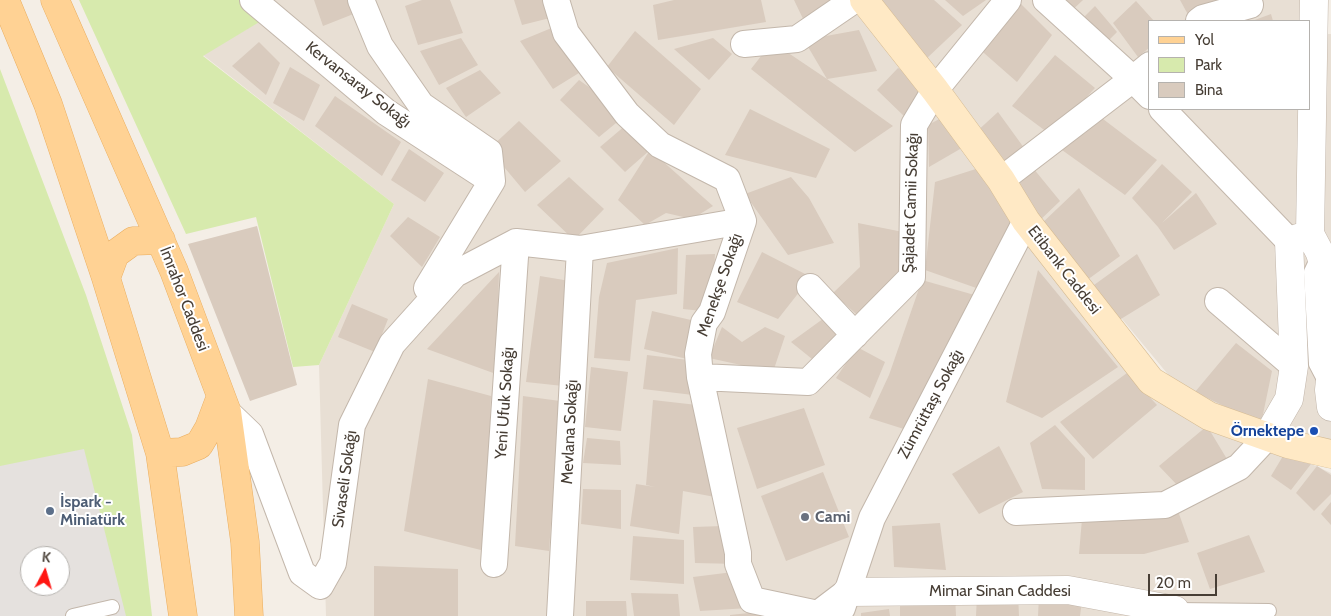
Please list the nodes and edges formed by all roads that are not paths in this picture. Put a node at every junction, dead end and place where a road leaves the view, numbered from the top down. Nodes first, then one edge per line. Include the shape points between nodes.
1 (5, 0) edge
2 (55, 0) edge
3 (253, 0) edge
4 (361, 0) edge
5 (556, 0) edge
6 (854, 0) edge
7 (864, 0) edge
8 (1008, 0) edge
9 (1046, 0) edge
10 (1314, 0) edge
11 (1255, 2) edge
12 (1200, 20) edge
13 (744, 44) dead end
14 (1144, 80) edge
15 (935, 90) junction
16 (1311, 91) edge
17 (1163, 110) edge
18 (1310, 110) edge
19 (1001, 180) junction
20 (492, 181) junction
21 (1026, 221) junction
22 (743, 222) junction
23 (161, 240) junction
24 (516, 242) junction
25 (1306, 243) junction
26 (580, 249) junction
27 (106, 278) junction
28 (810, 288) dead end
29 (1218, 301) dead end
30 (855, 334) junction
31 (392, 344) junction
32 (1331, 356) edge
33 (1294, 366) junction
34 (700, 377) junction
35 (1330, 389) edge
36 (224, 404) junction
37 (1267, 437) junction
38 (160, 453) junction
39 (1331, 454) edge
40 (1016, 512) dead end
41 (494, 564) dead end
42 (843, 604) edge
43 (112, 607) dead end
44 (1269, 612) dead end
45 (1176, 613) edge
46 (73, 616) edge
47 (183, 616) edge
48 (249, 616) edge
49 (560, 616) edge

1 - 27 main road via 48,104
2 - 23 main road, İmrahor Caddesi
3 - 20 street, Kervansaray Sokağı via 386,112
4 - 20 street via 380,46 421,105 489,152
5 - 22 street, Menekşe Sokağı via 566,33 627,114 660,145 727,179
6 - 13 street via 797,39
7 - 15 main road, Etibank Caddesi
8 - 15 street, Şajadet Camii Sokağı
9 - 14 street
10 - 16 street
11 - 12 street
14 - 19 street
15 - 19 main road, Etibank Caddesi
15 - 30 street, Şajadet Camii Sokağı via 914,125 912,277
17 - 25 street
18 - 25 street
19 - 21 main road, Etibank Caddesi
20 - 31 street
21 - 37 main road, Etibank Caddesi via 1151,381 1209,416
21 - 42 street, Zümrüttaşı Sokağı via 872,518
22 - 26 street
22 - 34 street, Menekşe Sokağı via 712,312 704,323 698,354
23 - 27 main road via 134,241 127,245 115,254
23 - 36 main road, İmrahor Caddesi
24 - 26 street
24 - 31 street, Sivaseli Sokağı via 455,274
24 - 41 street, Yeni Ufuk Sokağı
25 - 32 street via 1325,271
25 - 33 street
25 - 35 lane via 1311,272 1316,364
26 - 49 street, Mevlana Sokağı
27 - 38 main road
28 - 30 street
29 - 33 street
30 - 34 street, Şajadet Camii Sokağı via 808,382
31 - 36 street, Sivaseli Sokağı via 352,425 333,563 320,586 302,573 250,434
33 - 37 street via 1289,399
34 - 42 street, Menekşe Sokağı via 738,564 752,600 818,614
36 - 38 main road via 199,445 182,452
36 - 48 main road, İmrahor Caddesi via 246,542
37 - 39 main road, Etibank Caddesi
37 - 40 street via 1238,467 1165,505
38 - 47 main road
42 - 45 street, Mimar Sinan Caddesi via 1068,590
43 - 46 lane
44 - 45 lane

